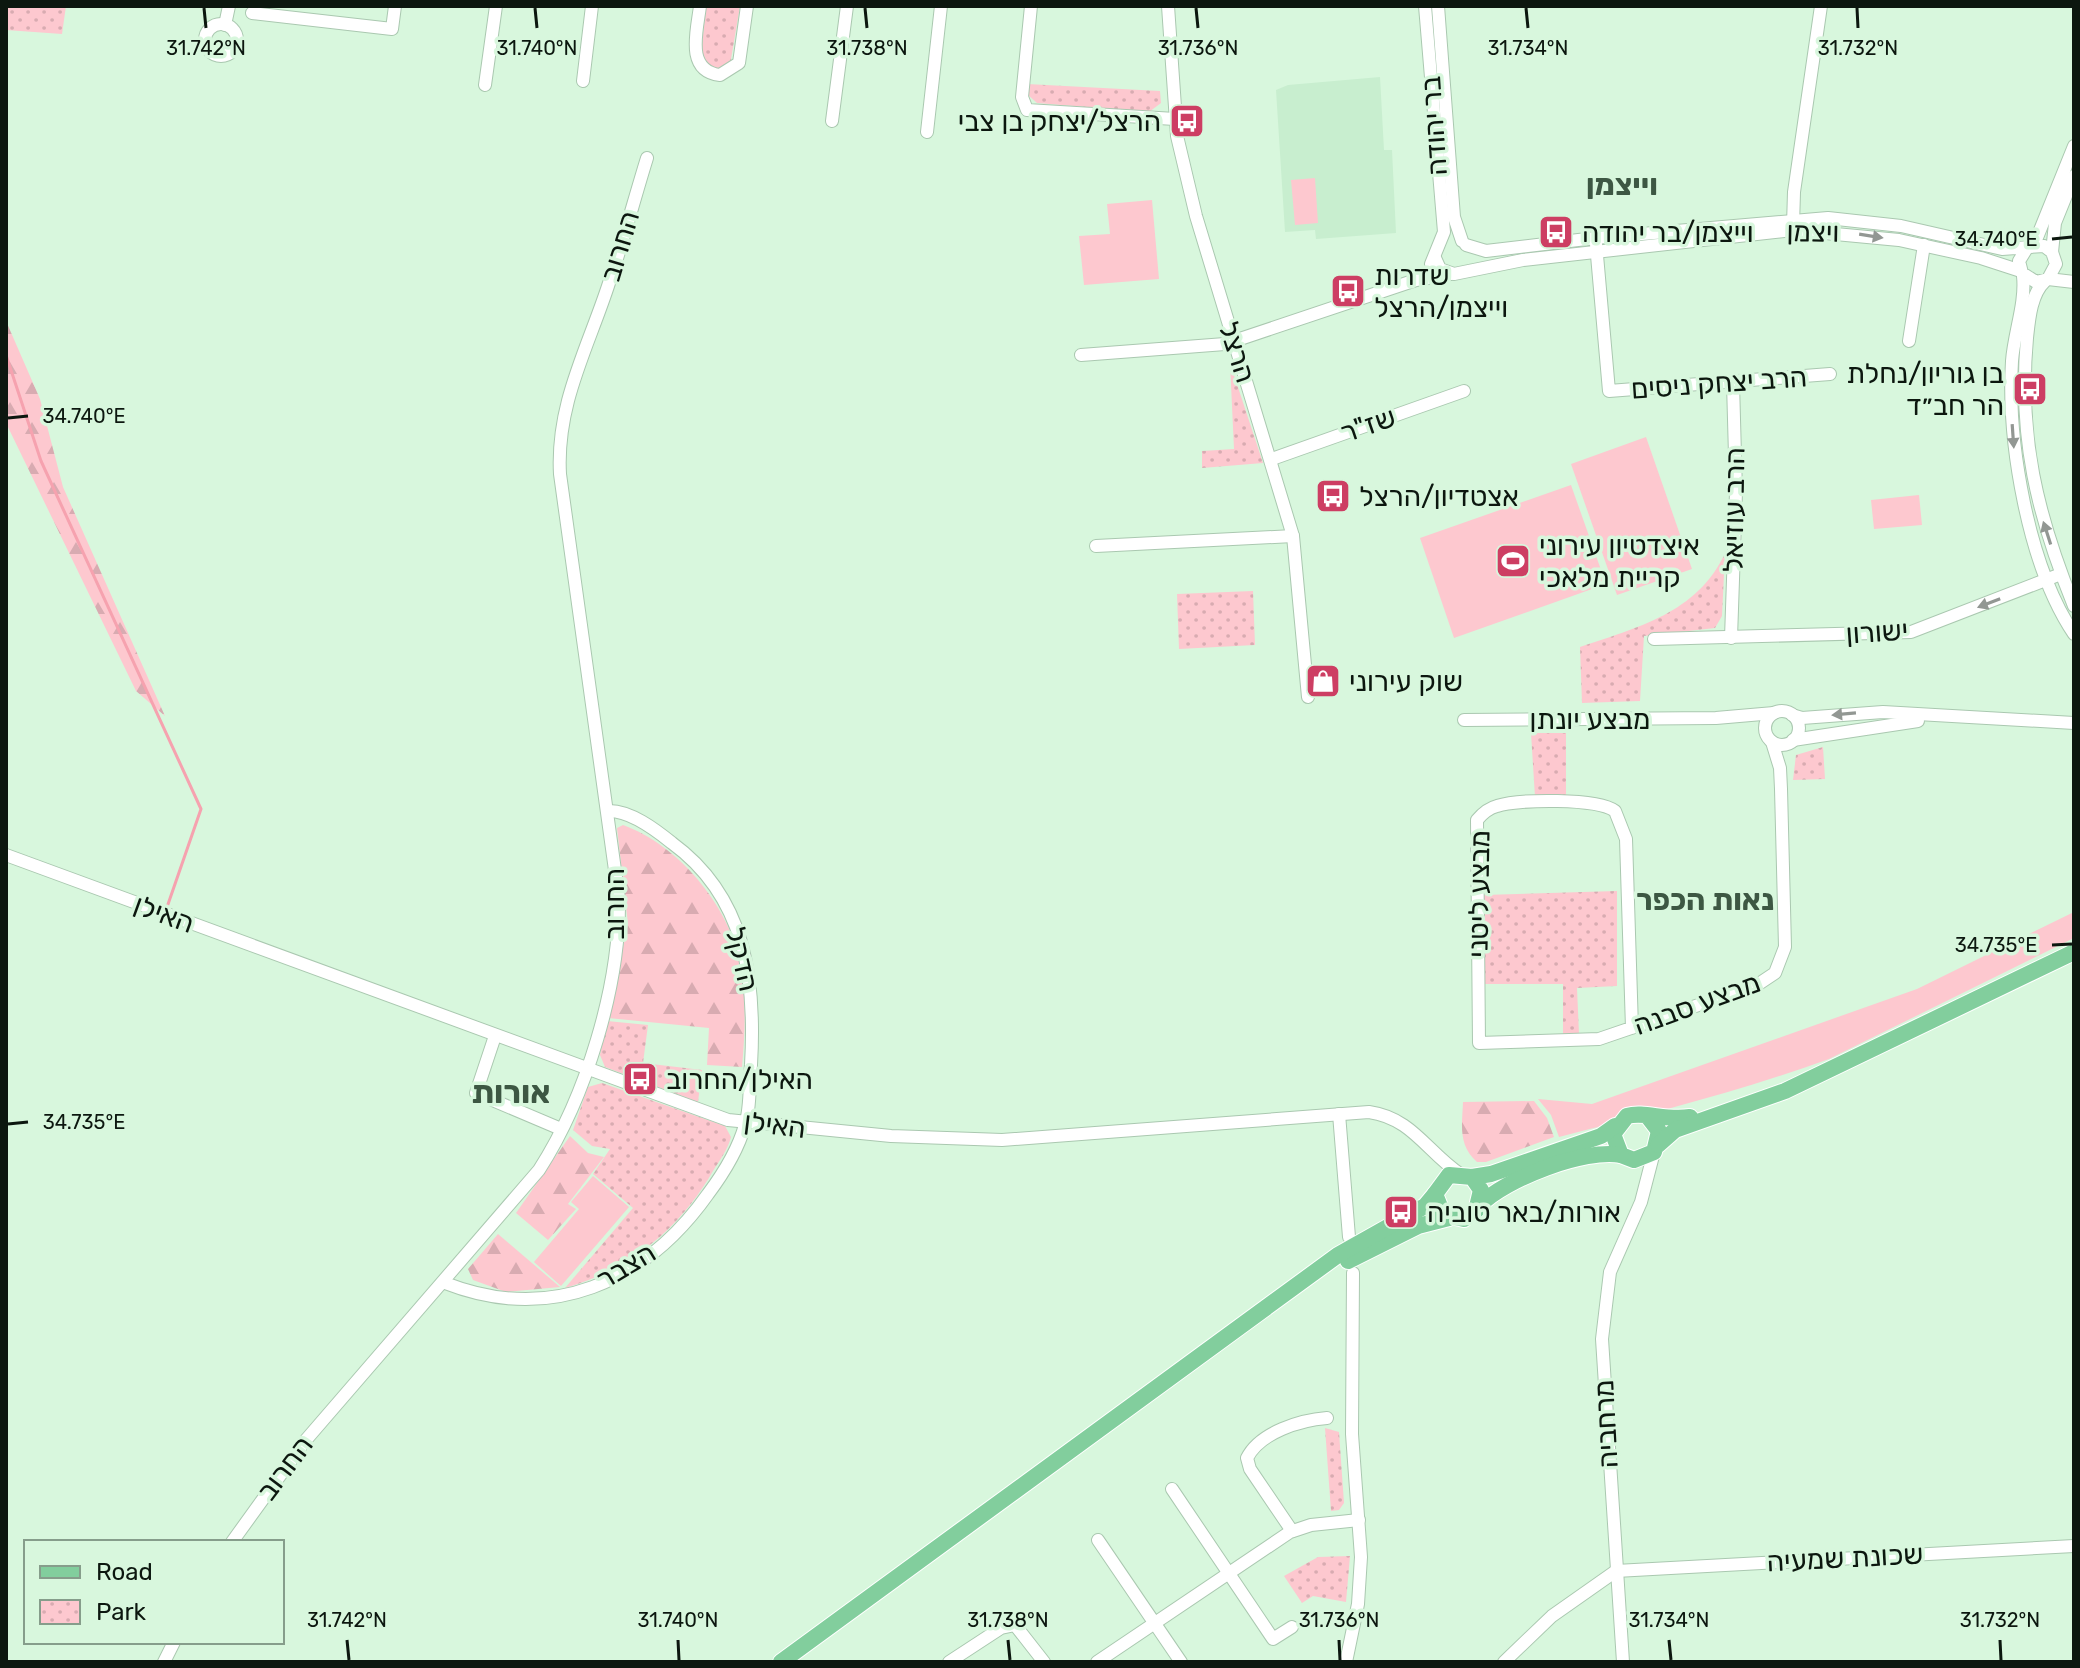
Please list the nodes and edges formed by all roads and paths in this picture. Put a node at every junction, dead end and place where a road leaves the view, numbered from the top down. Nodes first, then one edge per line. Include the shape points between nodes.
1 (229, 6) edge
2 (395, 6) edge
3 (496, 6) edge
4 (592, 6) edge
5 (700, 6) edge
6 (747, 6) edge
7 (847, 6) edge
8 (941, 6) edge
9 (1031, 6) edge
10 (1168, 6) edge
11 (1425, 6) edge
12 (1438, 6) edge
13 (1821, 6) edge
14 (252, 13) dead end
15 (225, 25) dead end
16 (583, 81) dead end
17 (485, 85) dead end
18 (1175, 119) junction
19 (832, 121) dead end
20 (927, 132) dead end
21 (2074, 146) edge
22 (647, 158) dead end
23 (2074, 176) edge
24 (1793, 224) junction
25 (1464, 243) junction
26 (1596, 244) junction
27 (1924, 245) junction
28 (2030, 246) junction
29 (1437, 251) junction
30 (2054, 255) junction
31 (1457, 273) junction
32 (2022, 273) junction
33 (2074, 279) edge
34 (2046, 280) junction
35 (1406, 283) junction
36 (1909, 341) dead end
37 (1234, 342) junction
38 (1081, 355) dead end
39 (1830, 374) dead end
40 (1733, 383) junction
41 (1464, 391) dead end
42 (1272, 459) junction
43 (1293, 536) junction
44 (1096, 546) dead end
45 (2055, 577) junction
46 (2074, 606) edge
47 (2074, 634) edge
48 (1731, 638) junction
49 (1654, 639) dead end
50 (1308, 697) dead end
51 (1774, 713) junction
52 (1792, 715) junction
53 (1716, 718) junction
54 (1977, 718) junction
55 (1464, 720) dead end
56 (2074, 723) edge
57 (1770, 740) junction
58 (1792, 741) junction
59 (1781, 789) junction
60 (608, 811) junction
61 (6, 855) edge
62 (2074, 952) edge
63 (1632, 1028) junction
64 (495, 1036) junction
65 (1479, 1043) joint
66 (587, 1069) junction
67 (1735, 1108) junction
68 (1339, 1114) junction
69 (1649, 1118) junction
70 (746, 1123) junction
71 (1615, 1126) junction
72 (561, 1129) junction
73 (1656, 1148) junction
74 (1432, 1150) junction
75 (1624, 1157) junction
76 (1466, 1176) junction
77 (1438, 1188) junction
78 (1644, 1193) junction
79 (1480, 1205) junction
80 (1449, 1218) junction
81 (1349, 1237) dead end
82 (1353, 1273) dead end
83 (445, 1283) junction
84 (1214, 1344) junction
85 (1327, 1418) dead end
86 (1172, 1489) dead end
87 (1359, 1520) junction
88 (1292, 1531) junction
89 (233, 1540) edge
90 (1098, 1540) dead end
91 (2074, 1546) edge
92 (1616, 1571) junction
93 (1228, 1573) junction
94 (1155, 1623) junction
95 (1292, 1627) dead end
96 (173, 1644) edge
97 (164, 1662) edge
98 (781, 1662) edge
99 (949, 1662) edge
100 (1044, 1662) edge
101 (1097, 1662) edge
102 (1181, 1662) edge
103 (1346, 1662) edge
104 (1504, 1662) edge
105 (1623, 1662) edge

1 - 15 street
2 - 14 street via 392,29
3 - 17 street
4 - 16 street
5 - 6 street via 696,59 705,71 720,75 739,63
7 - 19 street
8 - 20 street
9 - 18 street via 1022,97 1027,110
10 - 18 street, הרצל
11 - 29 street, בר יהודה via 1444,232
12 - 25 street, בר יהודה via 1452,201
13 - 24 street
18 - 37 street, הרצל via 1196,216
21 - 28 street
22 - 60 street, החרוב via 609,283 575,371 559,442
23 - 30 street via 2055,223
24 - 26 street, ויצמן
24 -> 27 street, ויצמן
24 - 28 street, ויצמן via 1871,222 2002,249
25 - 26 street, ויצמן via 1486,251
25 - 29 street via 1449,239
25 - 31 street via 1469,264
26 - 31 street, ויצמן
26 - 40 street, הרב יצחק ניסים via 1609,391
27 - 32 street, ויצמן
27 - 36 street
28 - 30 street via 2044,246
28 - 32 street via 2021,255
29 - 31 street via 1440,269
29 - 35 street, ויצמן
30 - 33 street
30 - 34 street via 2055,270
31 - 35 street, ויצמן
32 - 34 street via 2031,281
32 -> 45 street via 2012,363 2012,428 2020,484
33 - 34 street
45 -> 34 street via 2025,428 2029,322 2035,296
35 - 37 street, ויצמן
37 - 38 street, ויצמן
37 - 42 street, הרצל
39 - 40 street, הרב יצחק ניסים
40 - 48 street, הרב עוזיאל
41 - 42 street, שז"ר
42 - 43 street, הרצל
43 - 44 street
43 - 50 street, הרצל
45 - 46 street
45 - 47 street
45 -> 48 street, ישורון via 1911,632
48 - 49 street, ישורון
51 - 52 street
51 - 53 street, מבצע יונתן
51 - 57 street via 1765,724
54 -> 52 street via 1883,712
52 - 58 street via 1798,729
53 - 55 street, מבצע יונתן
53 - 57 street, מבצע יונתן via 1747,724
54 - 56 street
54 - 58 street via 1909,721
57 - 58 street via 1781,745
57 - 59 street, מבצע סבנה
58 - 59 street, מבצע סבנה
59 - 63 street, מבצע סבנה via 1786,940 1780,966 1757,985
60 - 66 street, החרוב via 618,932
60 - 70 street, הדקל via 631,817 694,860 737,924 753,1008
61 - 64 street, האילן
62 - 67 main road via 1785,1091
63 - 65 street, מבצע סבנה via 1586,1040
63 - 65 street, מבצע ליטני via 1621,819 1607,806 1589,802 1506,804 1488,809 1474,829
64 - 66 street, האילן
64 - 72 street via 476,1093
66 - 70 street, האילן
66 - 72 street, החרוב
67 - 69 main road via 1676,1119
67 - 73 main road via 1675,1130
68 - 70 street, האילן via 1002,1140
68 - 74 street, האילן via 1392,1116
68 - 81 street
69 - 71 main road via 1627,1116
69 - 73 main road via 1659,1131
70 - 83 street, הצבר via 724,1172 693,1215 627,1272 575,1294 527,1300 484,1296
71 - 75 main road via 1613,1142
71 - 76 main road via 1585,1142
72 - 83 street, החרוב via 539,1170
73 - 75 main road via 1642,1160
73 - 78 street, מרחביה
74 - 76 street, האילן
74 - 77 street via 1441,1173
75 - 78 street via 1638,1172
75 - 79 main road via 1606,1152 1552,1167 1495,1191
76 - 77 main road via 1449,1175
76 - 79 main road via 1481,1190
77 - 80 main road via 1438,1208
77 - 84 main road via 1425,1206 1338,1255
78 - 92 street, מרחביה via 1610,1272 1602,1339
79 - 80 main road via 1464,1219
80 - 84 main road via 1418,1226 1343,1263
82 - 87 street via 1352,1434
83 - 89 street, החרוב via 305,1441
84 - 98 main road
85 - 88 street via 1300,1420 1255,1447 1247,1458
86 - 93 street
87 - 88 street
87 - 103 street via 1358,1604
88 - 93 street
90 - 94 street
91 - 92 street, שכונת שמעיה
92 - 104 street via 1552,1616
92 - 105 street, מרחביה
93 - 94 street
93 - 95 street via 1273,1639
94 - 101 street
94 - 102 street
96 - 97 street
99 - 100 street via 1001,1628 1015,1625

